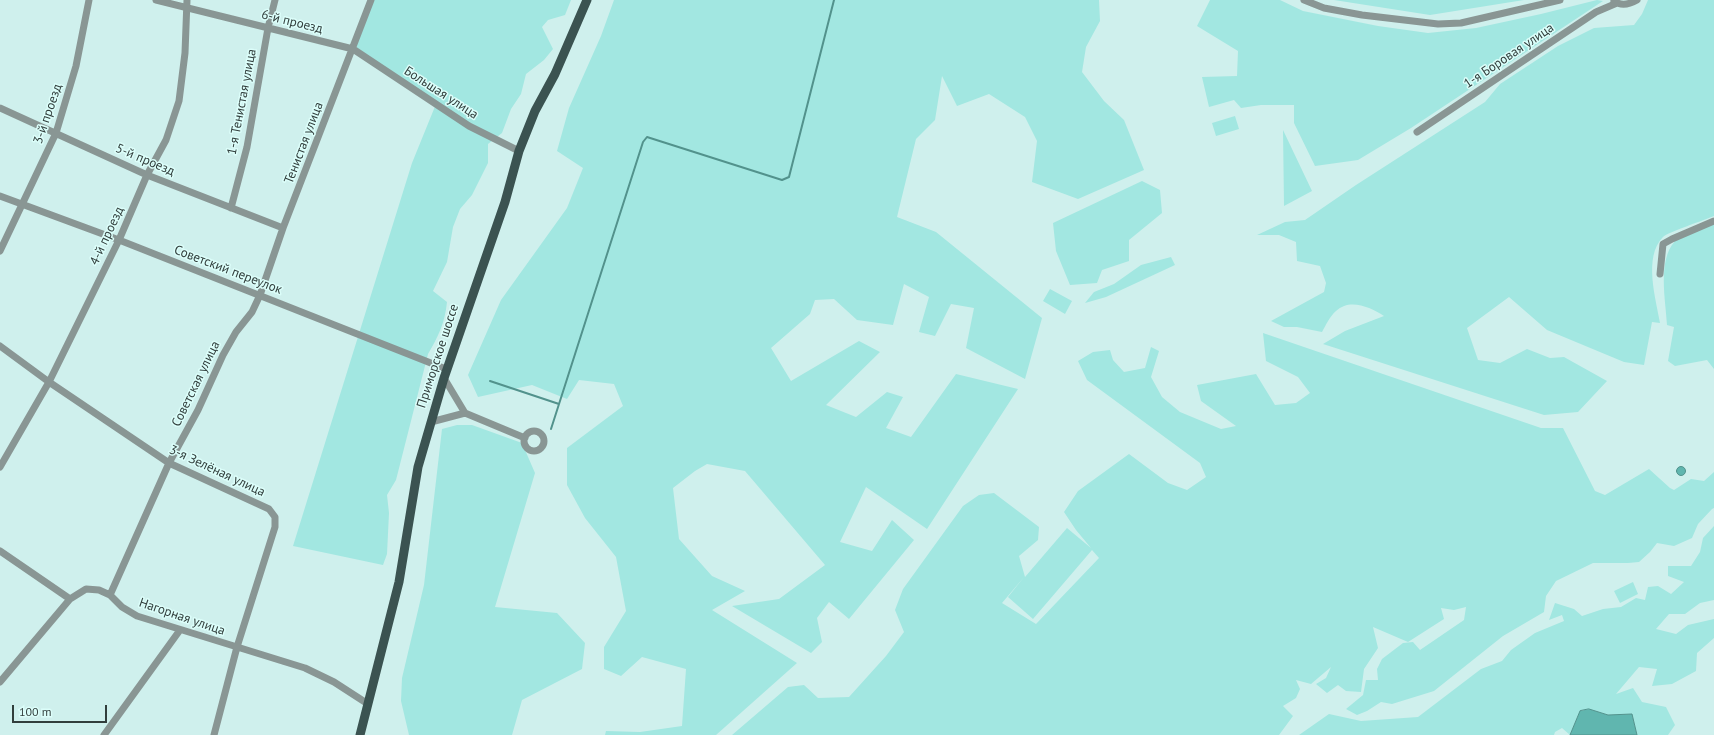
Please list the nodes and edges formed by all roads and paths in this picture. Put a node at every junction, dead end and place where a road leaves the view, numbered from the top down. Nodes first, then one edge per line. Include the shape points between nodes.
1 (89, 0) edge
2 (156, 0) edge
3 (275, 0) edge
4 (371, 0) edge
5 (587, 0) edge
6 (1304, 0) edge
7 (1560, 0) edge
8 (1637, 0) edge
9 (1615, 2) edge
10 (187, 4) edge
11 (268, 28) junction
12 (353, 49) junction
13 (0, 108) edge
14 (1417, 132) dead end
15 (56, 133) junction
16 (519, 151) junction
17 (147, 175) junction
18 (0, 196) edge
19 (22, 204) junction
20 (231, 208) junction
21 (1714, 221) edge
22 (283, 228) junction
23 (119, 240) junction
24 (0, 251) edge
25 (1660, 274) dead end
26 (260, 295) junction
27 (0, 346) edge
28 (445, 373) junction
29 (49, 382) junction
30 (465, 413) junction
31 (431, 422) junction
32 (525, 438) dead end
33 (169, 463) junction
34 (0, 467) edge
35 (0, 551) edge
36 (110, 595) junction
37 (70, 599) junction
38 (180, 630) junction
39 (237, 647) junction
40 (0, 682) edge
41 (368, 704) junction
42 (104, 735) edge
43 (214, 735) edge
44 (360, 735) edge

1 - 15 street, 3-й проезд via 76,66
2 - 10 street, 6-й проезд
3 - 11 street, 1-я Тенистая улица
4 - 12 street, Тенистая улица
5 - 16 main road, Приморское шоссе via 556,74 535,111
6 - 7 street via 1324,8 1354,14 1438,24 1461,23
8 - 9 street, 1-я Боровая улица via 1632,4
9 - 14 street, 1-я Боровая улица via 1596,12
10 - 11 street, 6-й проезд
10 - 17 street, 4-й проезд via 185,53 179,101 166,140
11 - 12 street, 6-й проезд
11 - 20 street, 1-я Тенистая улица via 246,147
12 - 16 street, Большая улица via 469,126
12 - 22 street, Тенистая улица
13 - 15 street, 5-й проезд
15 - 17 street, 5-й проезд
15 - 19 street, 3-й проезд
16 - 28 main road, Приморское шоссе via 505,202
17 - 20 street, 5-й проезд
17 - 23 street, 4-й проезд
18 - 19 street, Советский переулок
19 - 23 street, Советский переулок
19 - 24 street, 3-й проезд
20 - 22 street, 5-й проезд
21 - 25 street via 1663,244
22 - 26 street, Тенистая улица
23 - 26 street, Советский переулок
23 - 29 street, 4-й проезд
26 - 28 street, Советский переулок
26 - 33 street, Советская улица via 252,312 236,332 223,355 198,410
27 - 29 street, 3-я Зелёная улица
28 - 30 street
28 - 31 main road, Приморское шоссе
29 - 33 street, 3-я Зелёная улица
29 - 34 street, 4-й проезд
30 - 31 street
30 - 32 street
31 - 41 main road, Приморское шоссе via 418,467 399,582
33 - 36 street, Советская улица
33 - 39 street, 3-я Зелёная улица via 269,509 274,517 275,527
35 - 37 street
36 - 37 street, Нагорная улица via 99,590 86,589
36 - 38 street, Нагорная улица via 122,607 137,616
37 - 40 street, Нагорная улица
38 - 39 street, Нагорная улица
38 - 42 street
39 - 41 street, Нагорная улица via 305,668 334,682
39 - 43 street, 3-я Зелёная улица
41 - 44 main road, Приморское шоссе

